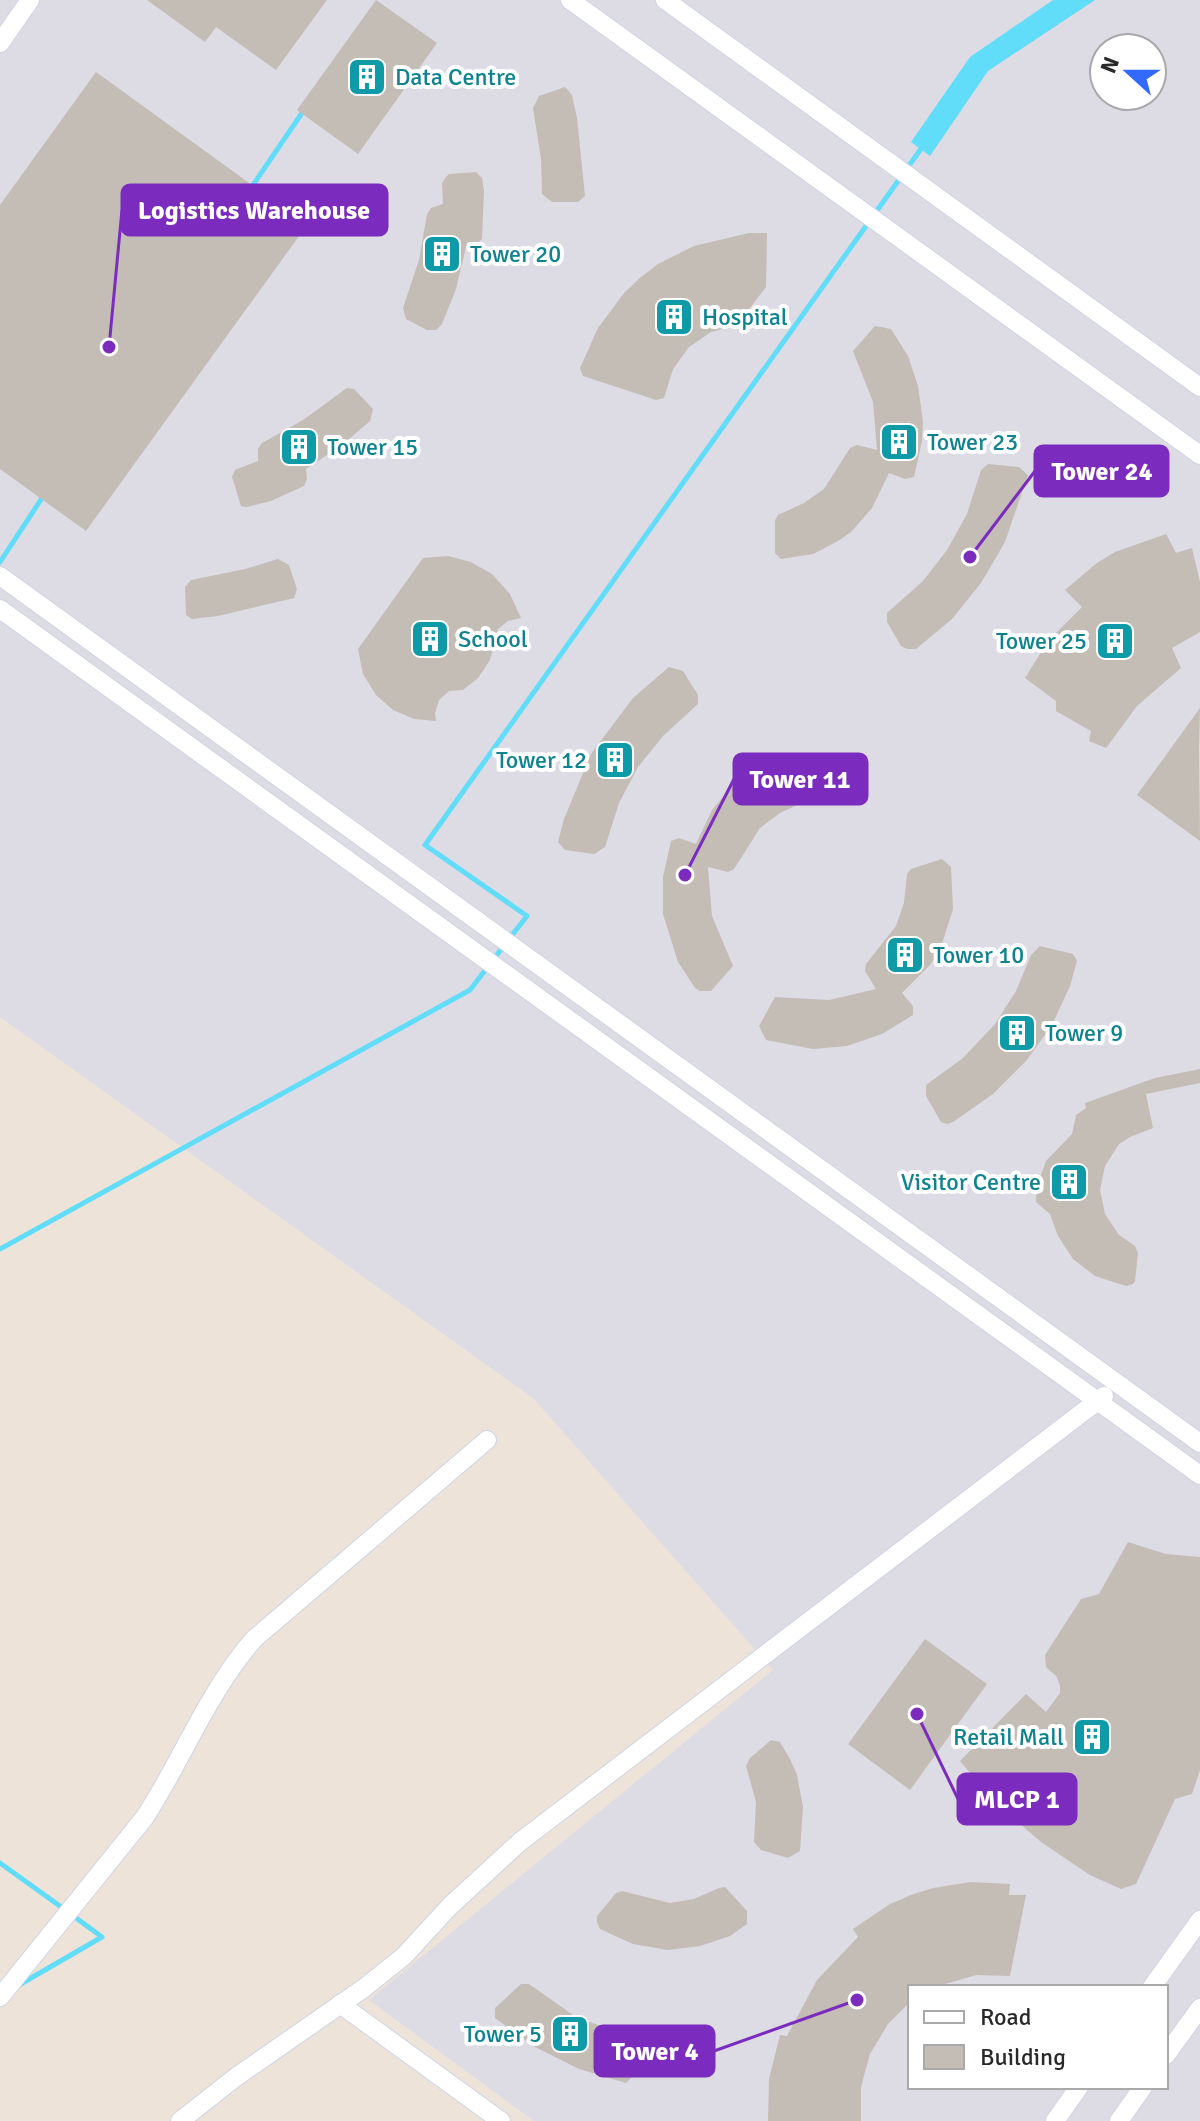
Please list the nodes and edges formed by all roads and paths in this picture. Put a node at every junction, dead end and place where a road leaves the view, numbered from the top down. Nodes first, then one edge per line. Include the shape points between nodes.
1 (30, 0) edge
2 (570, 0) edge
3 (665, 0) edge
4 (0, 43) edge
5 (1200, 387) edge
6 (1200, 455) edge
7 (0, 576) edge
8 (0, 609) edge
9 (1118, 1384) junction
10 (1097, 1401) junction
11 (487, 1440) dead end
12 (1200, 1443) edge
13 (1200, 1475) edge
14 (1200, 1920) edge
15 (1153, 1985) edge
16 (0, 1997) edge
17 (340, 2004) junction
18 (1200, 2008) edge
19 (1168, 2052) edge
20 (1078, 2089) edge
21 (1142, 2089) edge
22 (180, 2121) edge
23 (501, 2121) edge
24 (1055, 2121) edge
25 (1119, 2121) edge

1 - 4 street
2 - 6 street
3 - 5 street
7 - 9 street
8 - 10 street
9 - 10 street
9 - 12 street
10 - 13 street
10 - 17 street via 521,1841 404,1956
11 - 16 street via 240,1655 145,1817
14 - 15 street
17 - 22 street
17 - 23 street
18 - 19 street
20 - 24 street
21 - 25 street

